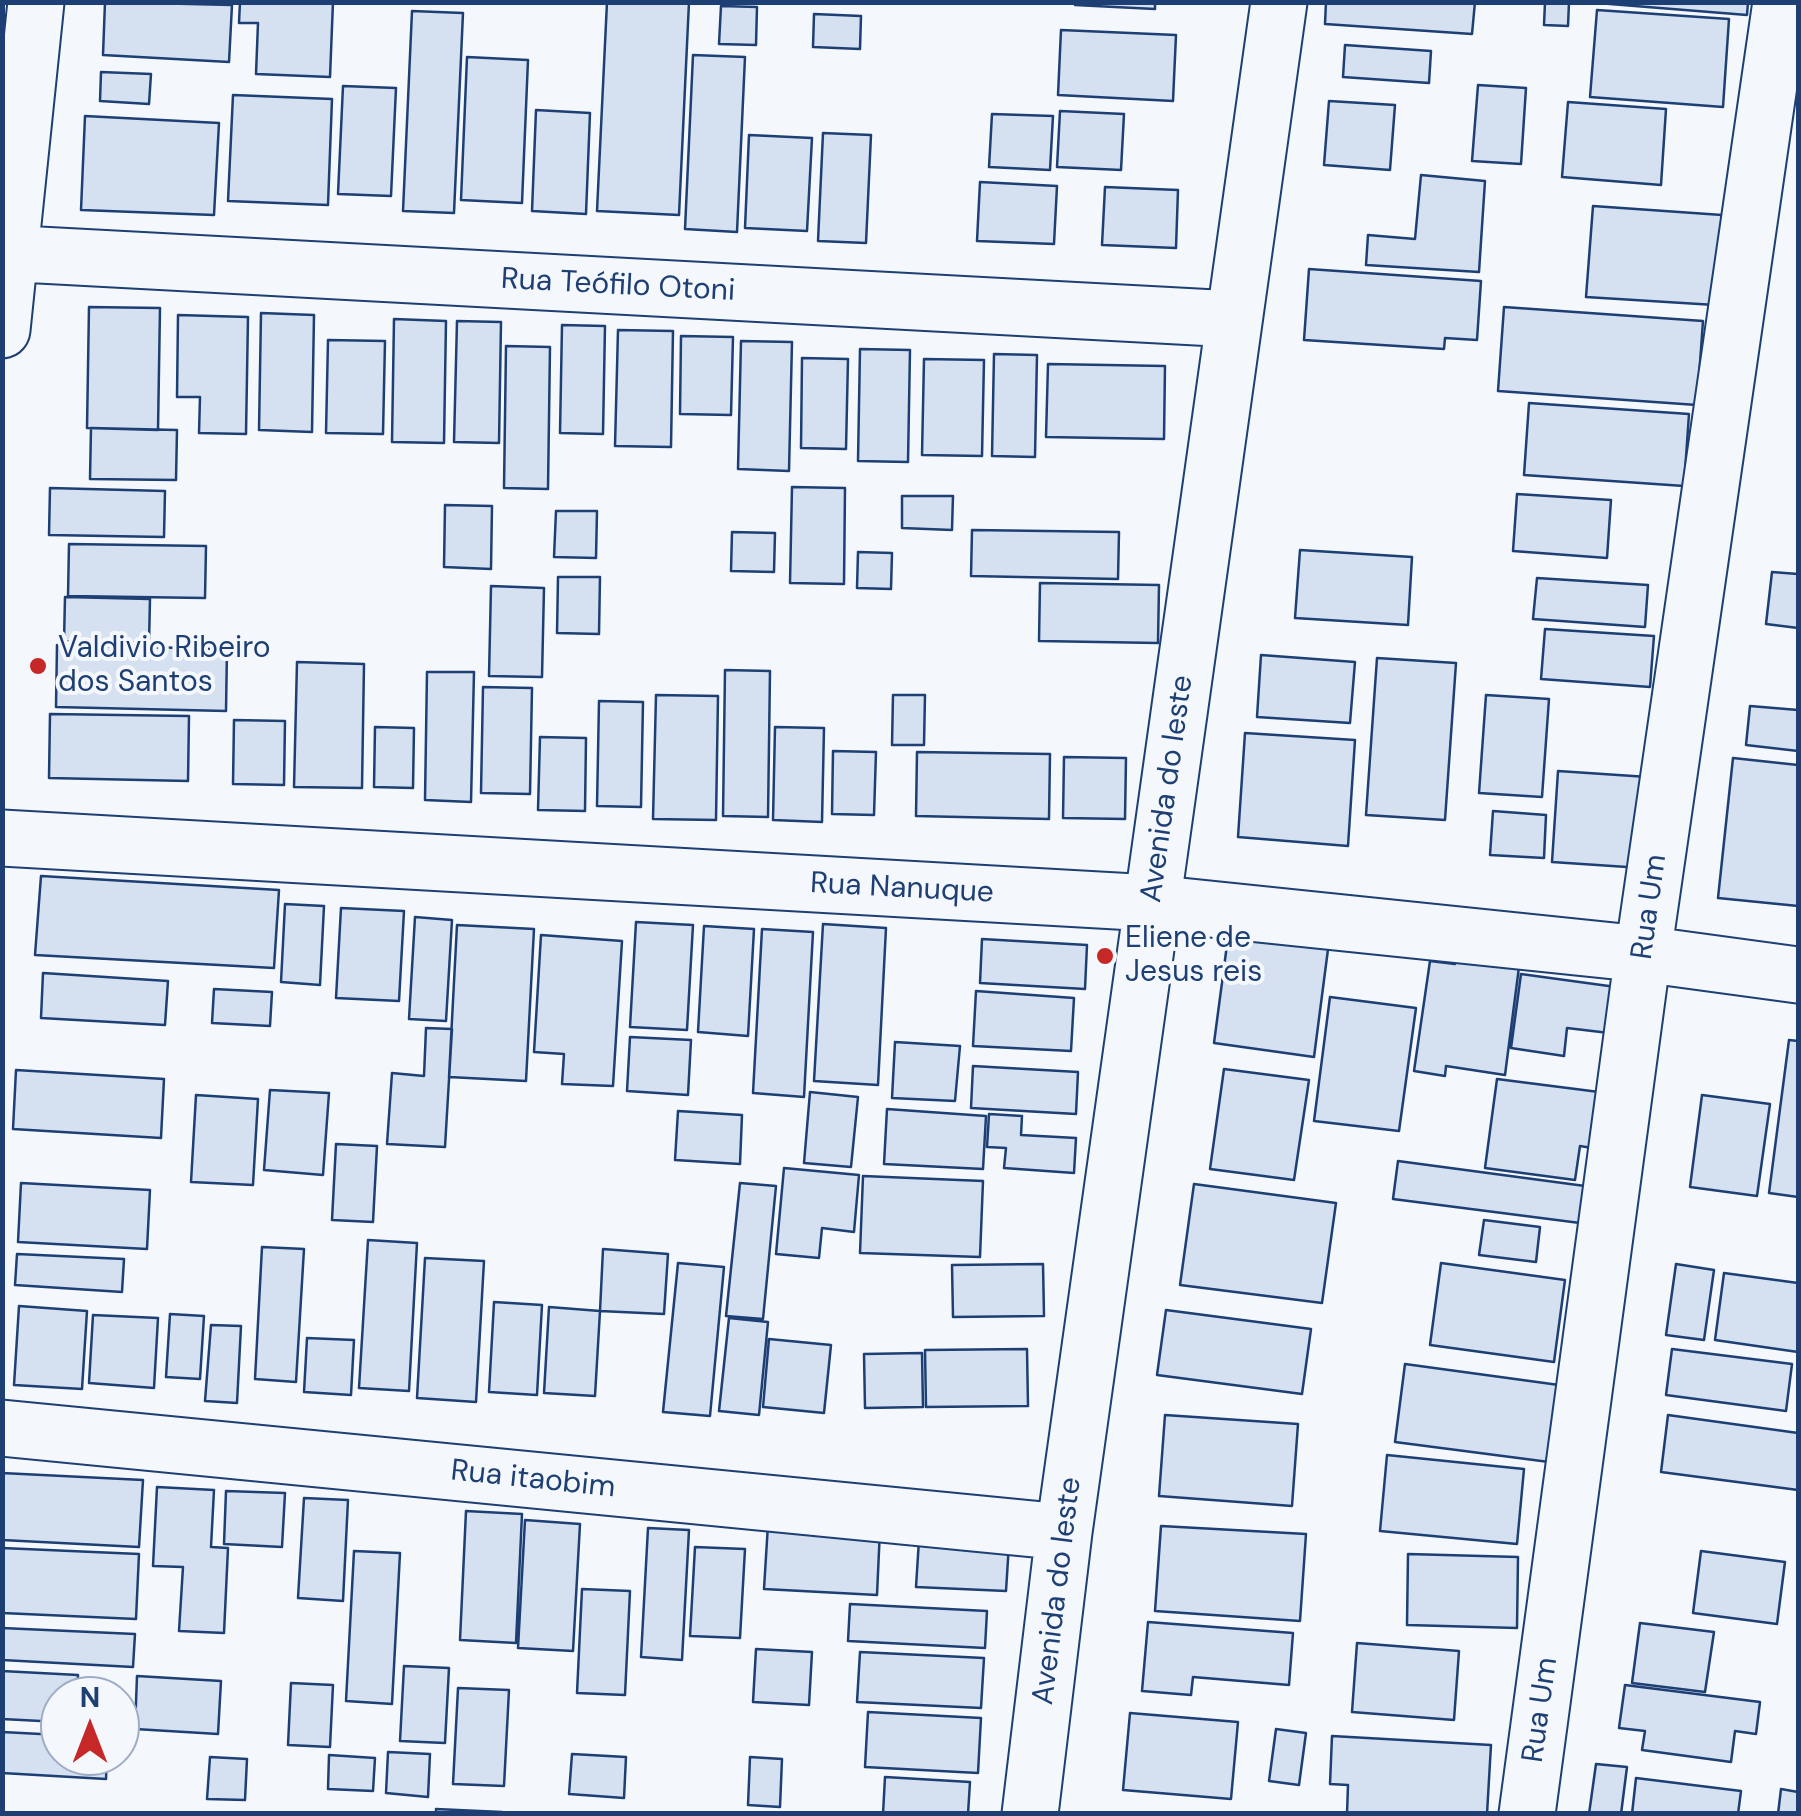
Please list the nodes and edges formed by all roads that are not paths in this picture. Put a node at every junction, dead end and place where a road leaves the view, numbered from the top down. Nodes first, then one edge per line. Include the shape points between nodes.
1 (36, 2) edge
2 (1280, 2) edge
3 (1781, 2) edge
4 (5, 253) edge
5 (1234, 319) junction
6 (2, 330) edge
7 (2, 838) edge
8 (1152, 903) junction
9 (1644, 954) junction
10 (1798, 975) edge
11 (2, 1428) edge
12 (1064, 1532) junction
13 (1030, 1814) edge
14 (1527, 1814) edge

1 - 4 street
2 - 5 street, Avenida do leste
3 - 9 street, Rua Um
4 - 5 street, Rua Teófilo Otoni
4 - 6 street
5 - 8 street, Avenida do leste
7 - 8 street, Rua Nanuque
8 - 9 street, Rua Nanuque
8 - 12 street, Avenida do leste
9 - 10 street, Rua Nanuque
9 - 14 street, Rua Um
11 - 12 street, Rua itaobim
12 - 13 street, Avenida do leste

